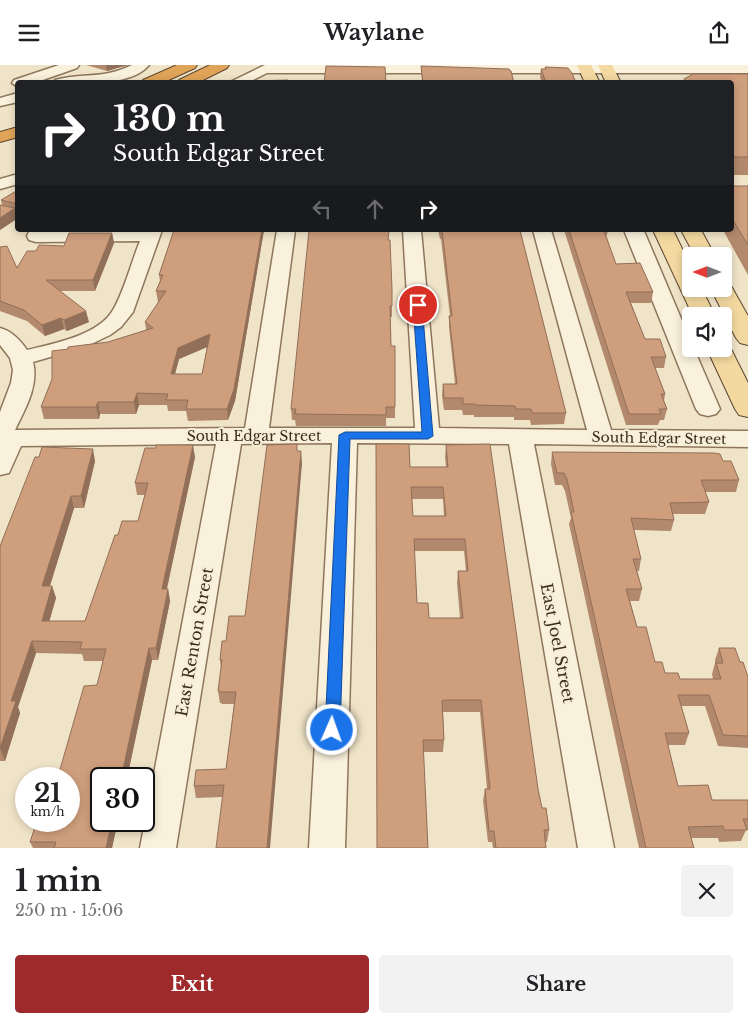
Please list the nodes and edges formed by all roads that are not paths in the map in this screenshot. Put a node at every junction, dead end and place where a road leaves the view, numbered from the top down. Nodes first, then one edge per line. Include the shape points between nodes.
1 (142, 65) edge
2 (190, 65) edge
3 (202, 65) edge
4 (210, 65) edge
5 (222, 65) edge
6 (606, 67) edge
7 (707, 67) edge
8 (748, 69) edge
9 (588, 72) edge
10 (65, 74) edge
11 (308, 76) edge
12 (403, 76) edge
13 (34, 80) edge
14 (92, 80) edge
15 (103, 80) edge
16 (155, 80) edge
17 (168, 80) edge
18 (176, 80) edge
19 (190, 80) edge
20 (241, 80) edge
21 (612, 80) edge
22 (15, 84) edge
23 (0, 89) edge
24 (15, 98) edge
25 (0, 102) edge
26 (15, 107) edge
27 (0, 111) edge
28 (15, 128) edge
29 (0, 132) edge
30 (15, 135) edge
31 (0, 139) edge
32 (15, 142) edge
33 (0, 146) edge
34 (15, 165) edge
35 (0, 169) edge
36 (15, 180) edge
37 (0, 185) edge
38 (286, 232) edge
39 (412, 232) edge
40 (543, 232) edge
41 (635, 232) edge
42 (664, 232) edge
43 (692, 232) edge
44 (152, 233) edge
45 (36, 236) dead end
46 (700, 247) edge
47 (726, 297) edge
48 (700, 307) edge
49 (0, 334) edge
50 (748, 338) edge
51 (23, 357) junction
52 (723, 357) edge
53 (708, 409) dead end
54 (748, 409) edge
55 (345, 435) junction
56 (243, 436) junction
57 (428, 436) junction
58 (601, 436) junction
59 (520, 437) junction
60 (4, 438) edge
61 (748, 439) edge
62 (0, 467) edge
63 (158, 848) edge
64 (327, 848) edge
65 (596, 848) edge

1 - 15 street
2 - 16 highway
3 - 17 highway
4 - 18 highway
5 - 19 highway
6 - 7 street
6 - 9 street
6 - 21 main road
7 - 8 street
9 - 12 street
10 - 13 street
10 - 14 street
11 - 12 street
11 - 20 street via 265,69
22 - 23 street
24 - 25 street
26 - 27 street
28 - 29 highway
30 - 31 highway
32 - 33 highway
34 - 35 street
36 - 37 street
38 - 56 street, East Renton Street
39 - 57 street
40 - 58 street
41 - 53 street
42 - 48 main road
43 - 46 main road
44 - 45 street
44 - 51 street via 123,312 115,323 90,338
47 - 50 main road
49 - 51 street
51 - 60 street via 25,383
52 - 54 main road
55 - 56 street, South Edgar Street
55 - 57 street, South Edgar Street
55 - 64 street
56 - 60 street, South Edgar Street
56 - 63 street, East Renton Street
57 - 59 street, South Edgar Street
58 - 59 street, South Edgar Street
58 - 61 street, South Edgar Street
59 - 65 street, East Joel Street
60 - 62 street

